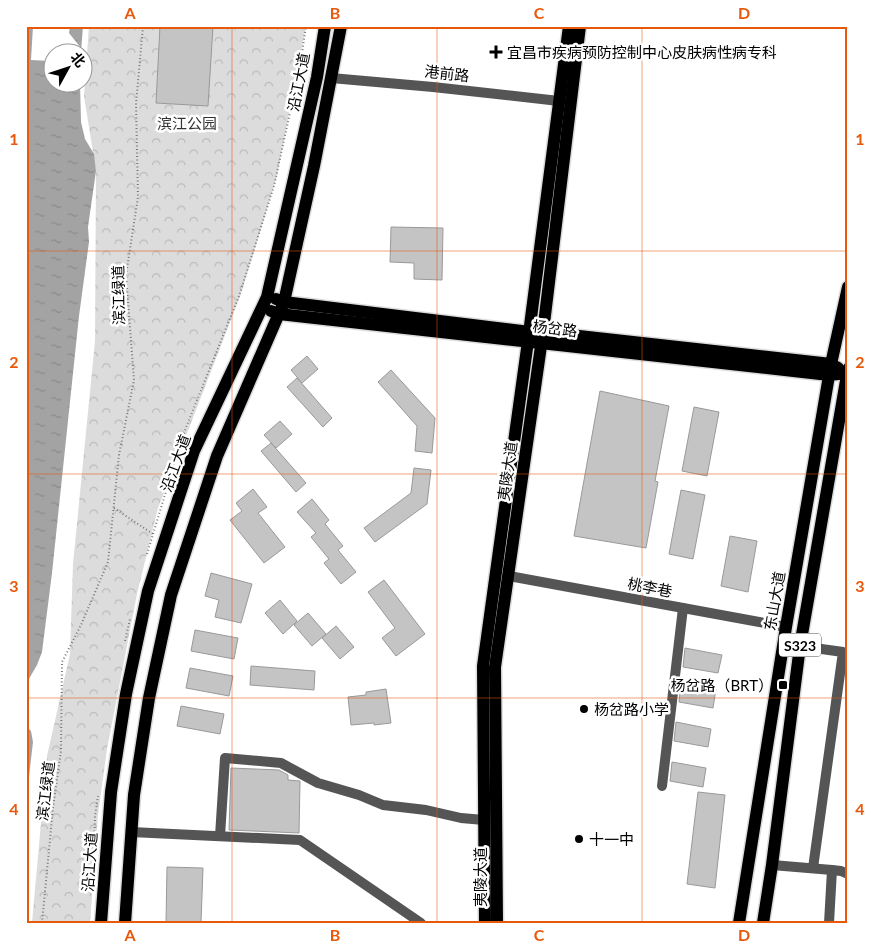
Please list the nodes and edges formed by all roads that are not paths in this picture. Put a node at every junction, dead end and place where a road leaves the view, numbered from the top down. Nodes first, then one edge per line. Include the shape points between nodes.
1 (325, 26) edge
2 (341, 26) edge
3 (568, 26) edge
4 (580, 26) edge
5 (331, 78) junction
6 (560, 101) junction
7 (848, 286) edge
8 (264, 303) junction
9 (281, 308) junction
10 (536, 337) junction
11 (830, 370) junction
12 (847, 372) edge
13 (508, 576) junction
14 (683, 608) junction
15 (786, 627) junction
16 (800, 646) junction
17 (662, 786) dead end
18 (484, 820) junction
19 (131, 832) junction
20 (220, 836) junction
21 (772, 865) junction
22 (813, 868) junction
23 (832, 870) junction
24 (848, 874) edge
25 (101, 923) edge
26 (125, 923) edge
27 (421, 923) edge
28 (485, 923) edge
29 (497, 923) edge
30 (739, 923) edge
31 (763, 923) edge
32 (829, 923) edge

1 - 8 main road, 沿江大道 via 317,77
2 - 5 main road, 沿江大道
3 - 6 main road, 夷陵大道
4 - 10 main road, 夷陵大道
5 - 6 street, 港前路
5 - 9 main road, 沿江大道
6 - 10 main road, 夷陵大道
7 - 11 main road, 东山大道
8 - 9 main road, 杨岔路
8 - 25 main road, 沿江大道 via 194,451 148,591 110,792
9 - 10 main road, 杨岔路
9 - 19 main road, 沿江大道 via 217,456 172,595 149,698
10 - 11 main road, 杨岔路
10 - 13 main road, 夷陵大道
10 - 18 main road, 夷陵大道 via 483,666
11 - 12 main road, 杨岔路
11 - 15 main road, 东山大道
12 - 16 main road, S323
13 - 14 street, 桃李巷
13 - 29 main road, 夷陵大道 via 495,667
14 - 15 street, 桃李巷
14 - 17 street
15 - 30 main road, 东山大道
16 - 21 main road, S323
16 - 22 street via 843,652
18 - 20 street via 384,805 318,783 281,764 225,758
18 - 28 main road, 夷陵大道
19 - 20 street
19 - 26 main road, 沿江大道
20 - 27 street via 300,840
21 - 22 street
21 - 31 main road, S323
22 - 23 street
23 - 24 street
23 - 32 street

